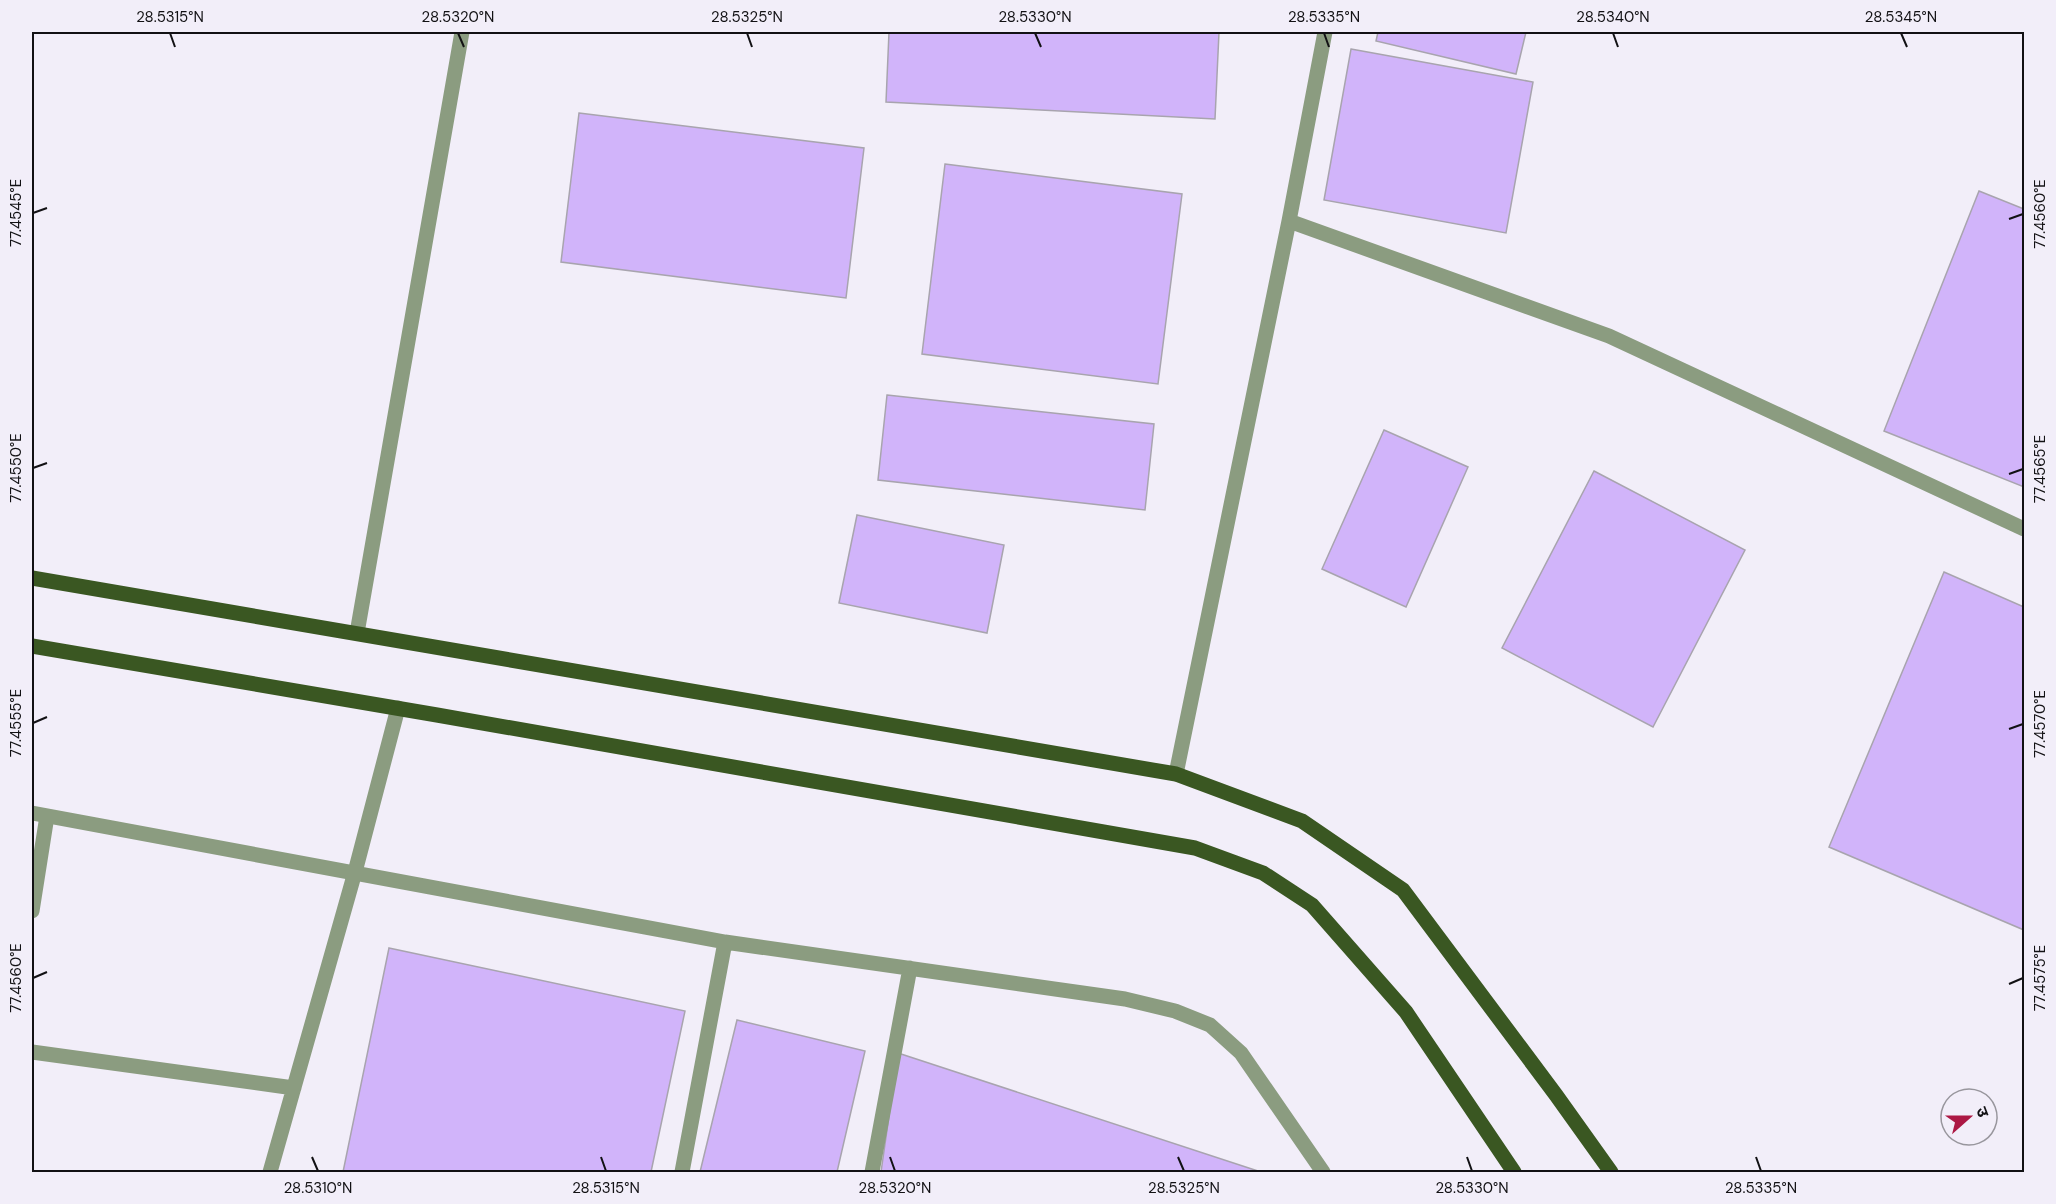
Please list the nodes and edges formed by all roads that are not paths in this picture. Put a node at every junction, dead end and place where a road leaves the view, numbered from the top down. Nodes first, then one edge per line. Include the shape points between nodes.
1 (462, 32) edge
2 (1325, 32) edge
3 (1289, 221) junction
4 (2025, 529) edge
5 (32, 578) edge
6 (357, 633) junction
7 (32, 646) edge
8 (398, 708) junction
9 (1176, 774) junction
10 (32, 813) edge
11 (48, 816) junction
12 (355, 872) junction
13 (32, 911) edge
14 (725, 942) junction
15 (910, 968) junction
16 (32, 1052) edge
17 (294, 1088) junction
18 (270, 1173) edge
19 (682, 1173) edge
20 (872, 1173) edge
21 (1323, 1173) edge
22 (1514, 1173) edge
23 (1611, 1173) edge

1 - 6 street
2 - 3 street
3 - 4 street via 1609,336
3 - 9 street
5 - 6 main road
6 - 9 main road
7 - 8 main road
8 - 12 street
8 - 22 main road via 1195,848 1263,873 1312,905 1406,1012
9 - 23 main road via 1302,821 1403,890
10 - 11 street
11 - 12 street
11 - 13 street
12 - 14 street
12 - 17 street
14 - 15 street
14 - 19 street
15 - 20 street
15 - 21 street via 1125,999 1175,1011 1210,1025 1240,1053
16 - 17 street
17 - 18 street

